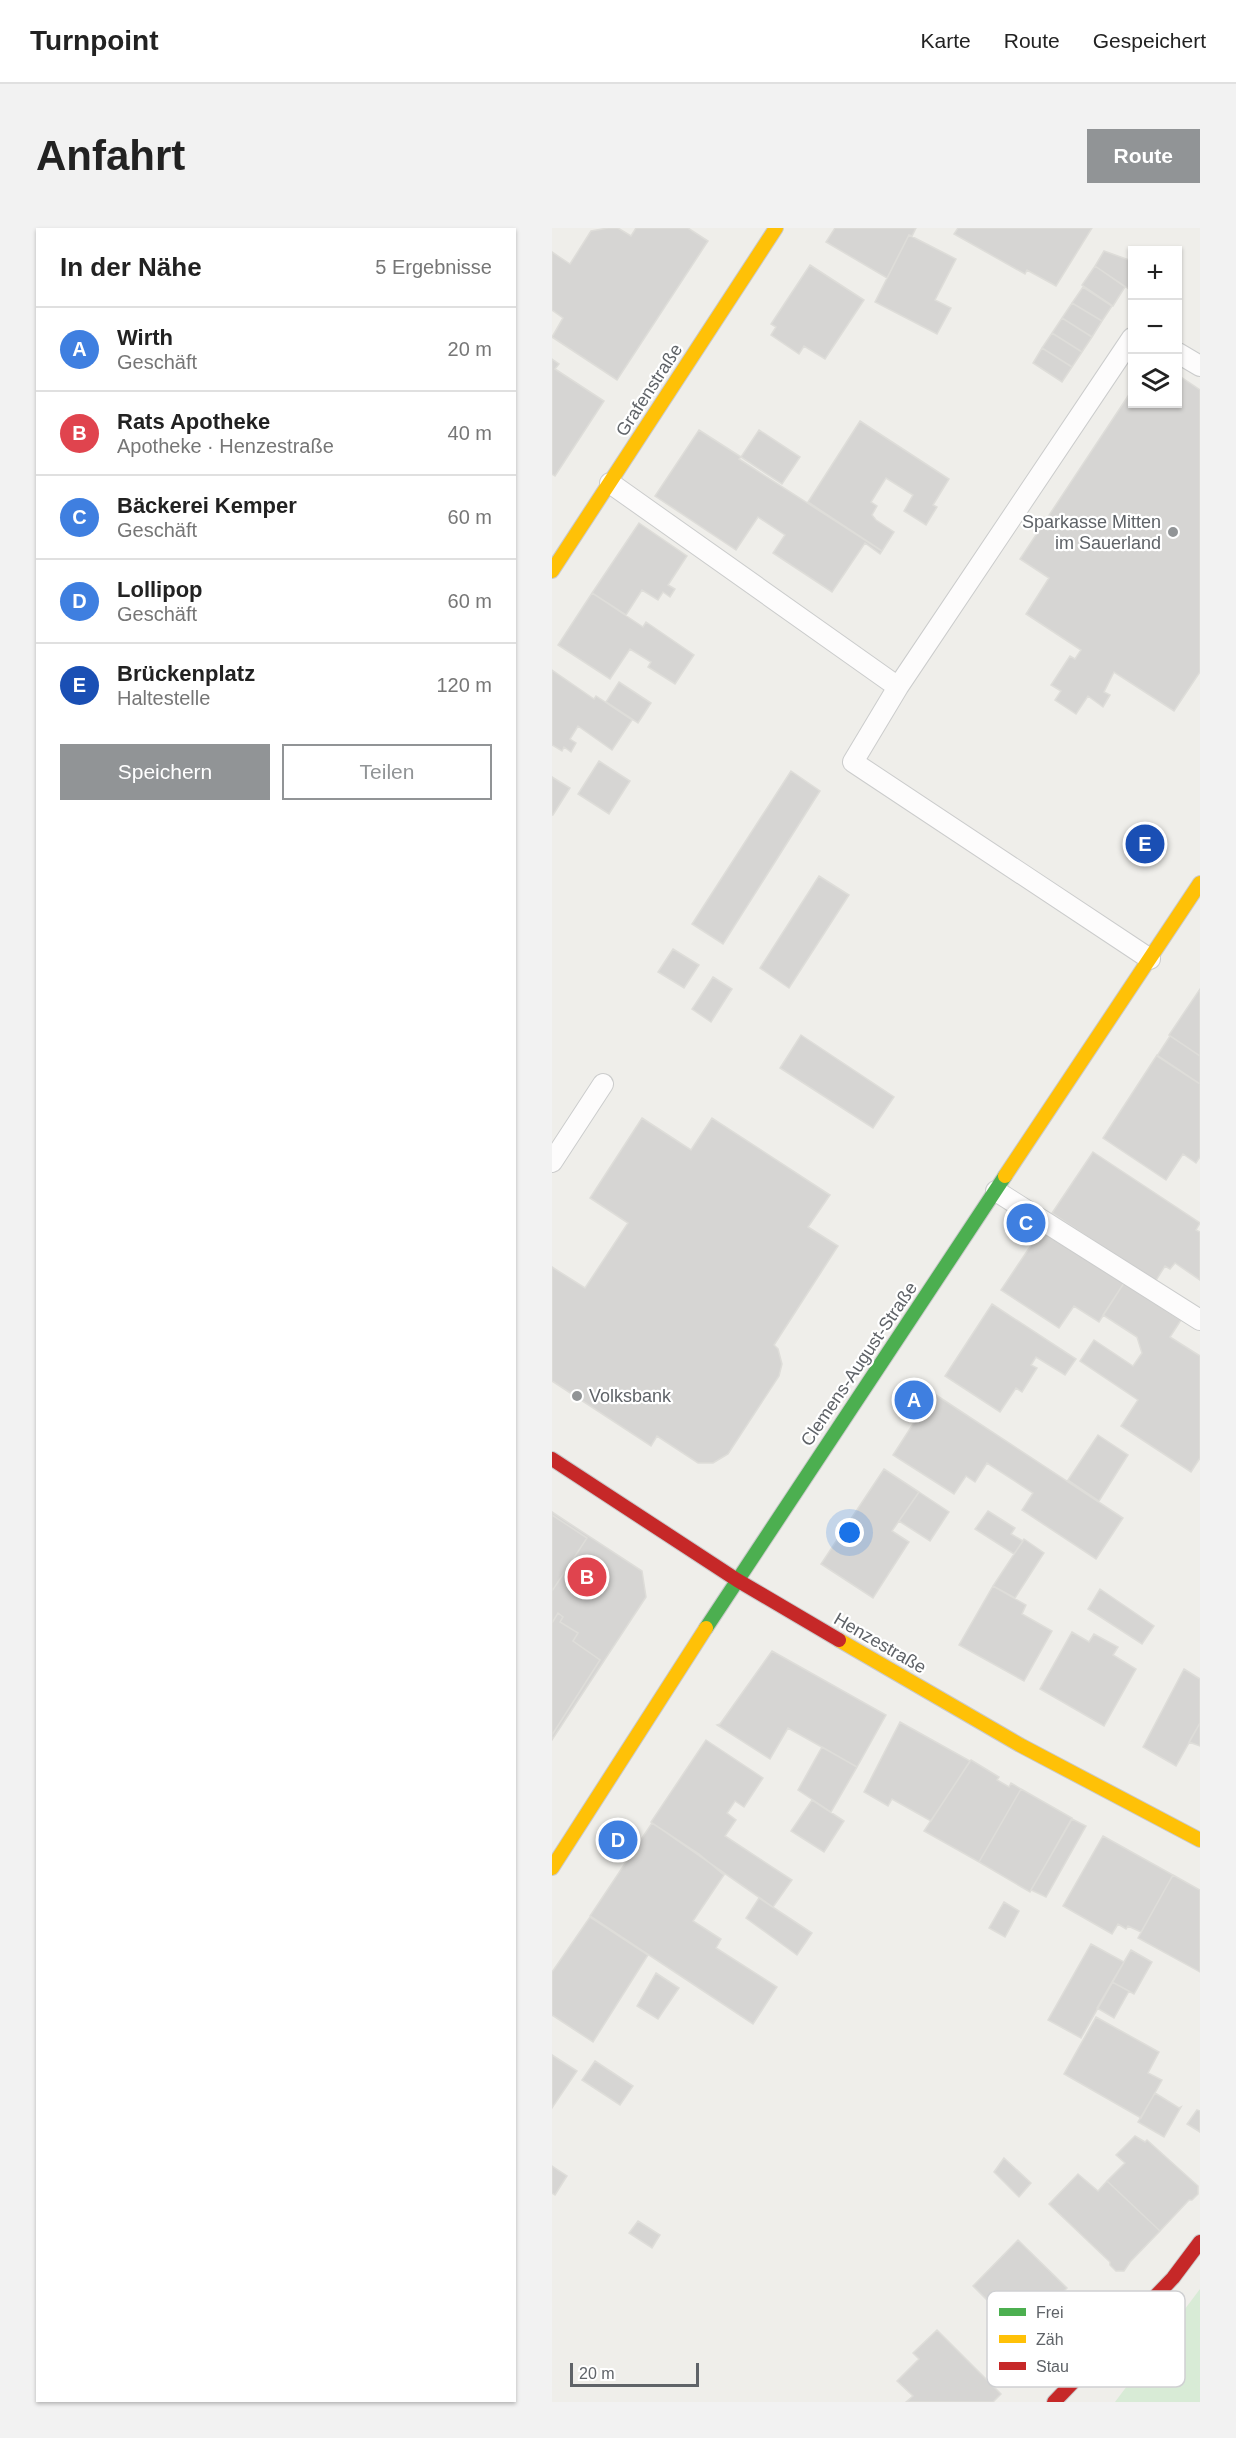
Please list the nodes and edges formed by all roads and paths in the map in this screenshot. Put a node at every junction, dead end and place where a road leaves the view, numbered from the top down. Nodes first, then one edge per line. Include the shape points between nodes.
1 (776, 228) edge
2 (1128, 344) edge
3 (1181, 354) edge
4 (1200, 366) edge
5 (610, 483) junction
6 (552, 571) edge
7 (898, 687) junction
8 (1200, 883) edge
9 (1150, 959) junction
10 (603, 1084) dead end
11 (552, 1162) edge
12 (996, 1191) junction
13 (1200, 1320) edge
14 (552, 1459) edge
15 (737, 1580) junction
16 (1200, 1840) edge
17 (552, 1868) edge
18 (1200, 2242) edge
19 (1161, 2291) edge
20 (1068, 2387) edge
21 (1054, 2402) edge

1 - 5 street, Grafenstraße
2 - 7 lane
3 - 4 lane
5 - 6 street, Grafenstraße
5 - 7 lane
7 - 9 lane via 854,762
8 - 9 street, Clemens-August-Straße
9 - 12 street, Clemens-August-Straße
10 - 11 lane
12 - 13 lane
12 - 15 street, Clemens-August-Straße
14 - 15 street, Henzestraße
15 - 16 street, Henzestraße via 1020,1745
15 - 17 street, Clemens-August-Straße
18 - 19 street
20 - 21 street

